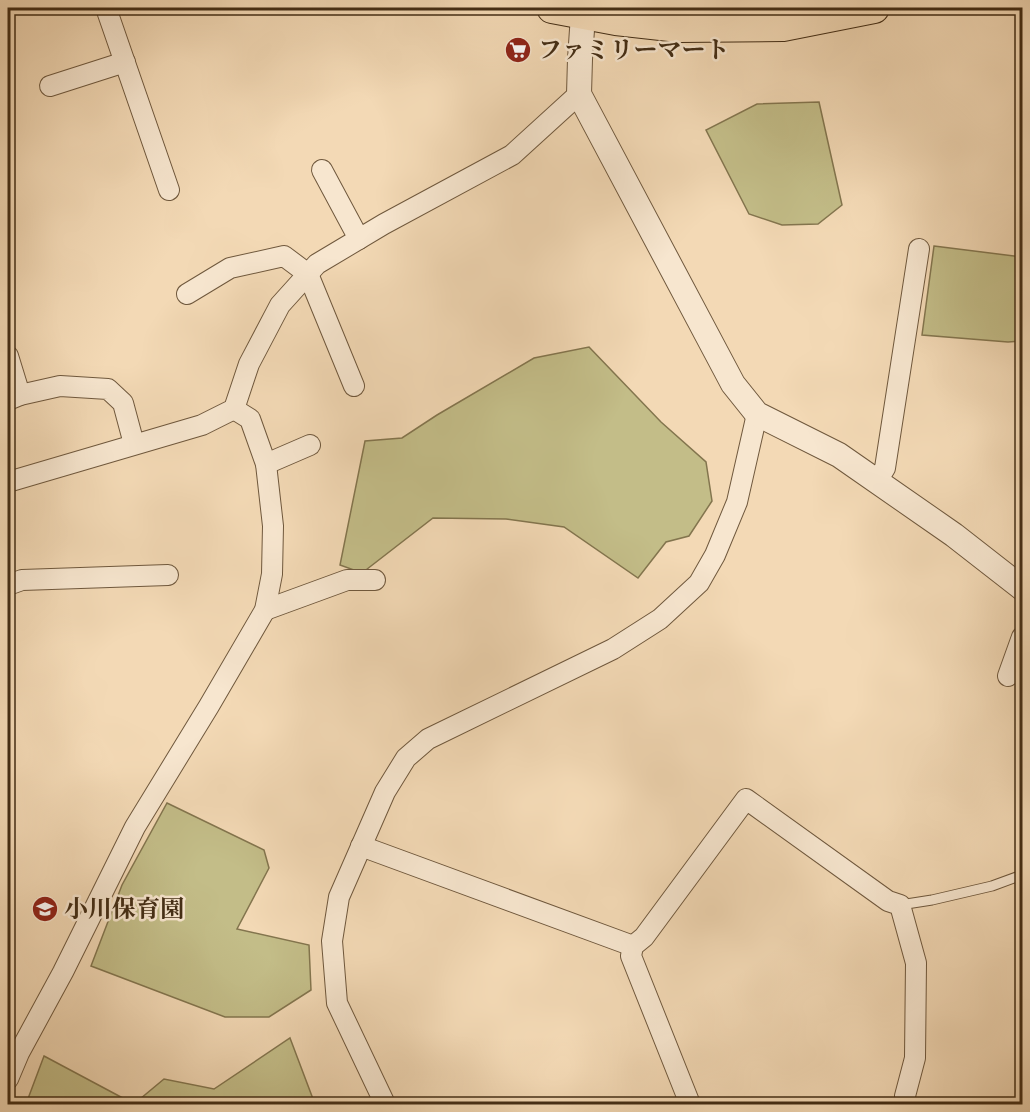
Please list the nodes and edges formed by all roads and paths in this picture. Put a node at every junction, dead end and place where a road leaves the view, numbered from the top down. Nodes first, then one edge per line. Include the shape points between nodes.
1 (106, 8) edge
2 (552, 8) edge
3 (874, 8) edge
4 (583, 15) junction
5 (125, 62) junction
6 (50, 86) dead end
7 (579, 94) junction
8 (322, 171) dead end
9 (169, 190) dead end
10 (359, 239) junction
11 (919, 249) dead end
12 (308, 274) junction
13 (187, 294) dead end
14 (8, 356) edge
15 (354, 386) dead end
16 (14, 398) edge
17 (234, 409) junction
18 (757, 414) junction
19 (134, 444) junction
20 (310, 445) dead end
21 (266, 464) junction
22 (877, 481) junction
23 (8, 482) edge
24 (168, 575) dead end
25 (375, 580) dead end
26 (8, 585) edge
27 (1023, 588) edge
28 (265, 610) junction
29 (1023, 637) edge
30 (1008, 676) dead end
31 (361, 846) junction
32 (1023, 875) edge
33 (900, 905) junction
34 (633, 946) junction
35 (8, 1079) edge
36 (905, 1096) dead end
37 (385, 1104) edge
38 (690, 1104) edge

1 - 5 street
2 - 4 main road
3 - 4 main road via 783,26 679,27
4 - 7 street
5 - 6 street
5 - 9 street
7 - 10 street via 512,155
7 - 18 street via 733,384
8 - 10 street
10 - 12 street via 317,264
11 - 22 street via 885,468
12 - 13 street via 284,256 230,268
12 - 15 street
12 - 17 street via 280,305 249,364
14 - 16 street
16 - 19 street via 60,386 108,389 123,404
17 - 19 street via 202,425
17 - 21 street via 250,419
18 - 22 street via 839,455
18 - 31 street via 736,502 699,583 660,619 613,648 428,740 406,758 385,792
19 - 23 street
20 - 21 street
21 - 28 street via 273,526 272,574
22 - 27 street
24 - 26 street via 22,580
25 - 28 street via 347,580
28 - 35 street via 135,827
29 - 30 street
31 - 34 street
31 - 37 street via 339,897 332,941 337,1003
32 - 33 lane via 992,886
33 - 34 street via 888,901 746,799 644,937
33 - 36 street via 916,963 915,1058
34 - 38 street via 632,956

